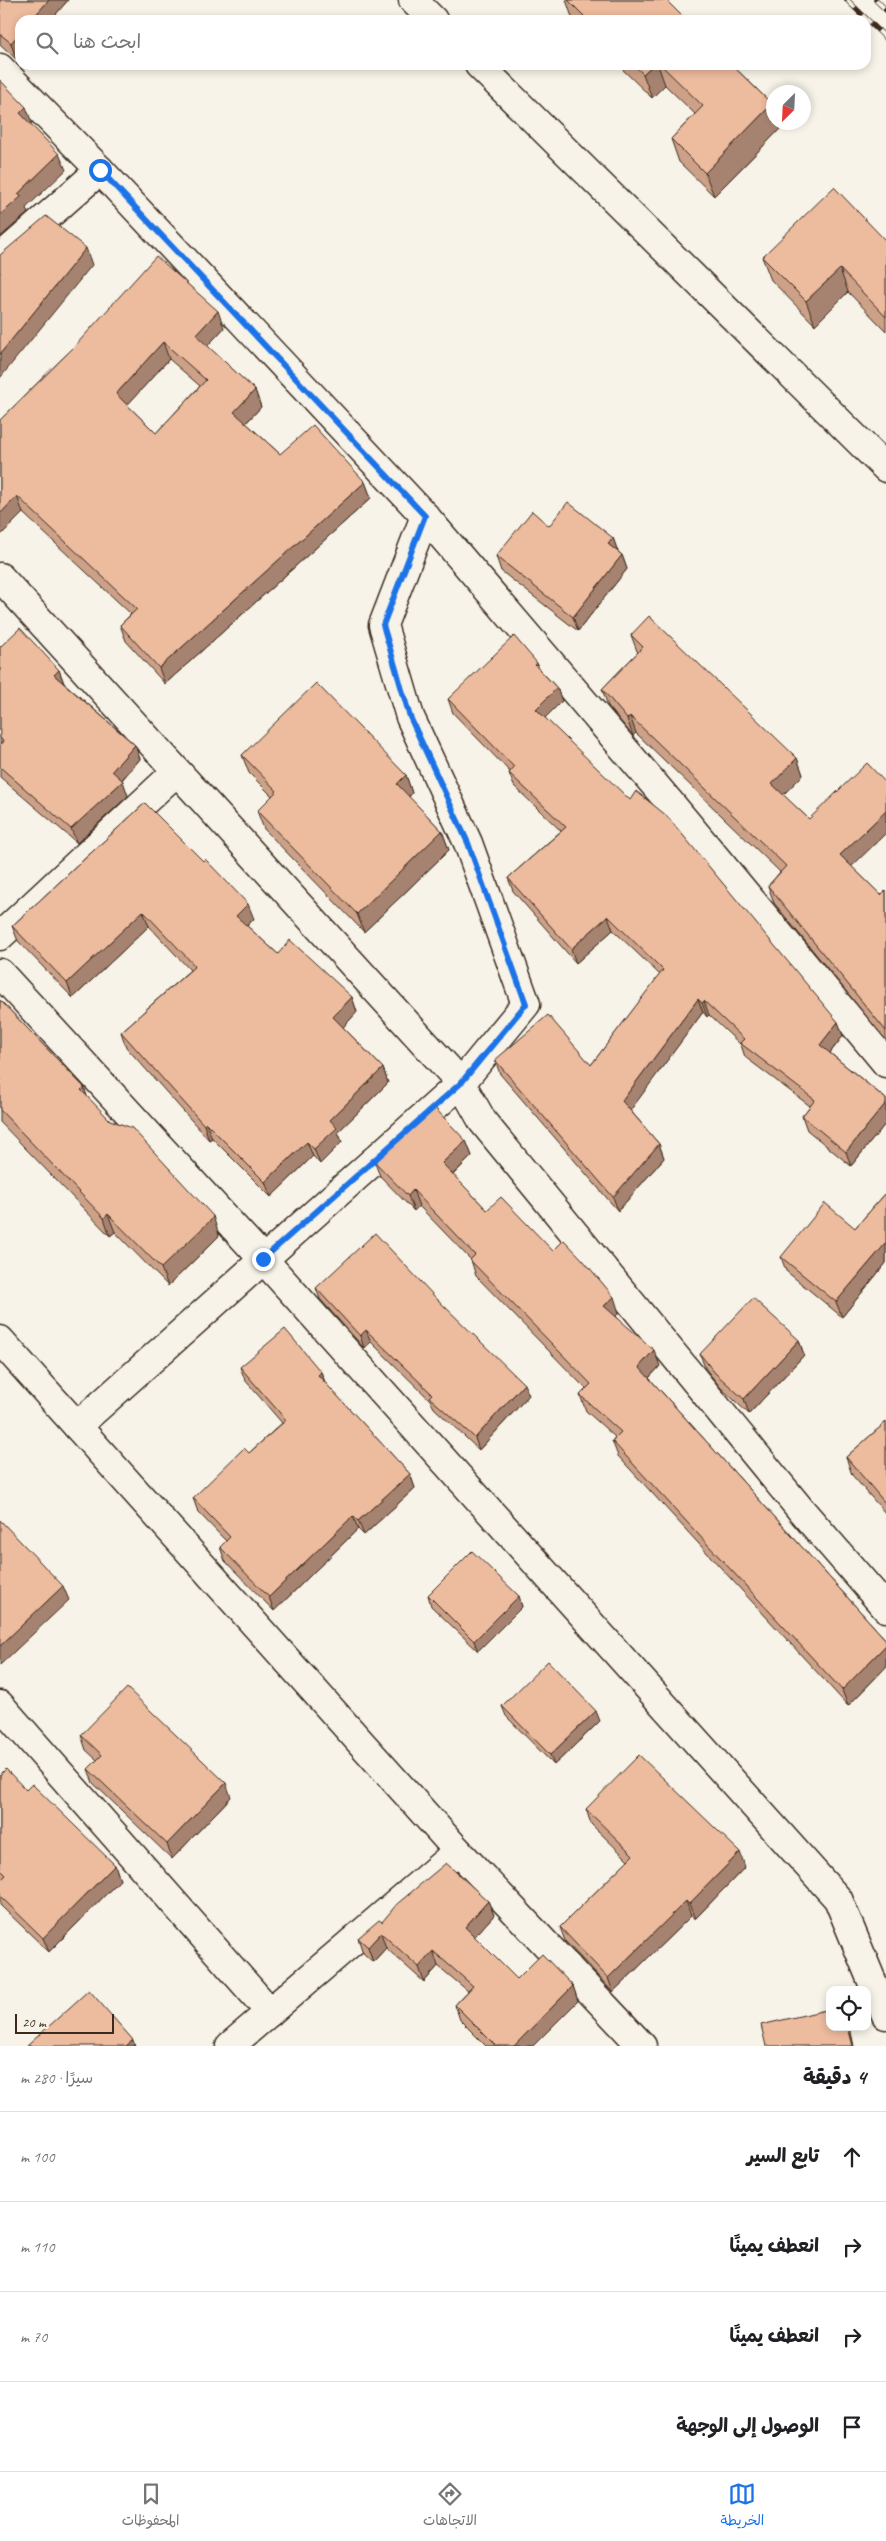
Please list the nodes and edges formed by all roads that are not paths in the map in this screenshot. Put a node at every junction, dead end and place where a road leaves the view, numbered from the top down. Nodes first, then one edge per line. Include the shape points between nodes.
1 (413, 0) edge
2 (428, 15) edge
3 (0, 68) edge
4 (484, 70) edge
5 (100, 170) junction
6 (0, 258) edge
7 (886, 468) edge
8 (425, 516) junction
9 (0, 577) edge
10 (176, 772) junction
11 (0, 936) edge
12 (0, 973) edge
13 (886, 1062) edge
14 (461, 1083) junction
15 (263, 1259) junction
16 (0, 1340) edge
17 (77, 1426) junction
18 (886, 1608) edge
19 (0, 1705) edge
20 (458, 1851) junction
21 (270, 2012) junction
22 (886, 2015) edge
23 (230, 2046) edge
24 (642, 2046) edge

1 - 2 street
3 - 5 street
4 - 7 street
5 - 6 street
5 - 8 street
8 - 13 street
8 - 14 street via 383,625 410,717 468,843 526,1004
9 - 10 street
10 - 11 street
10 - 14 street
12 - 15 street
14 - 15 street
14 - 18 street via 483,1122 801,1510
15 - 17 street
15 - 22 street via 838,1899
16 - 17 street
17 - 20 street
19 - 21 street
20 - 21 street
20 - 24 street
21 - 23 street

